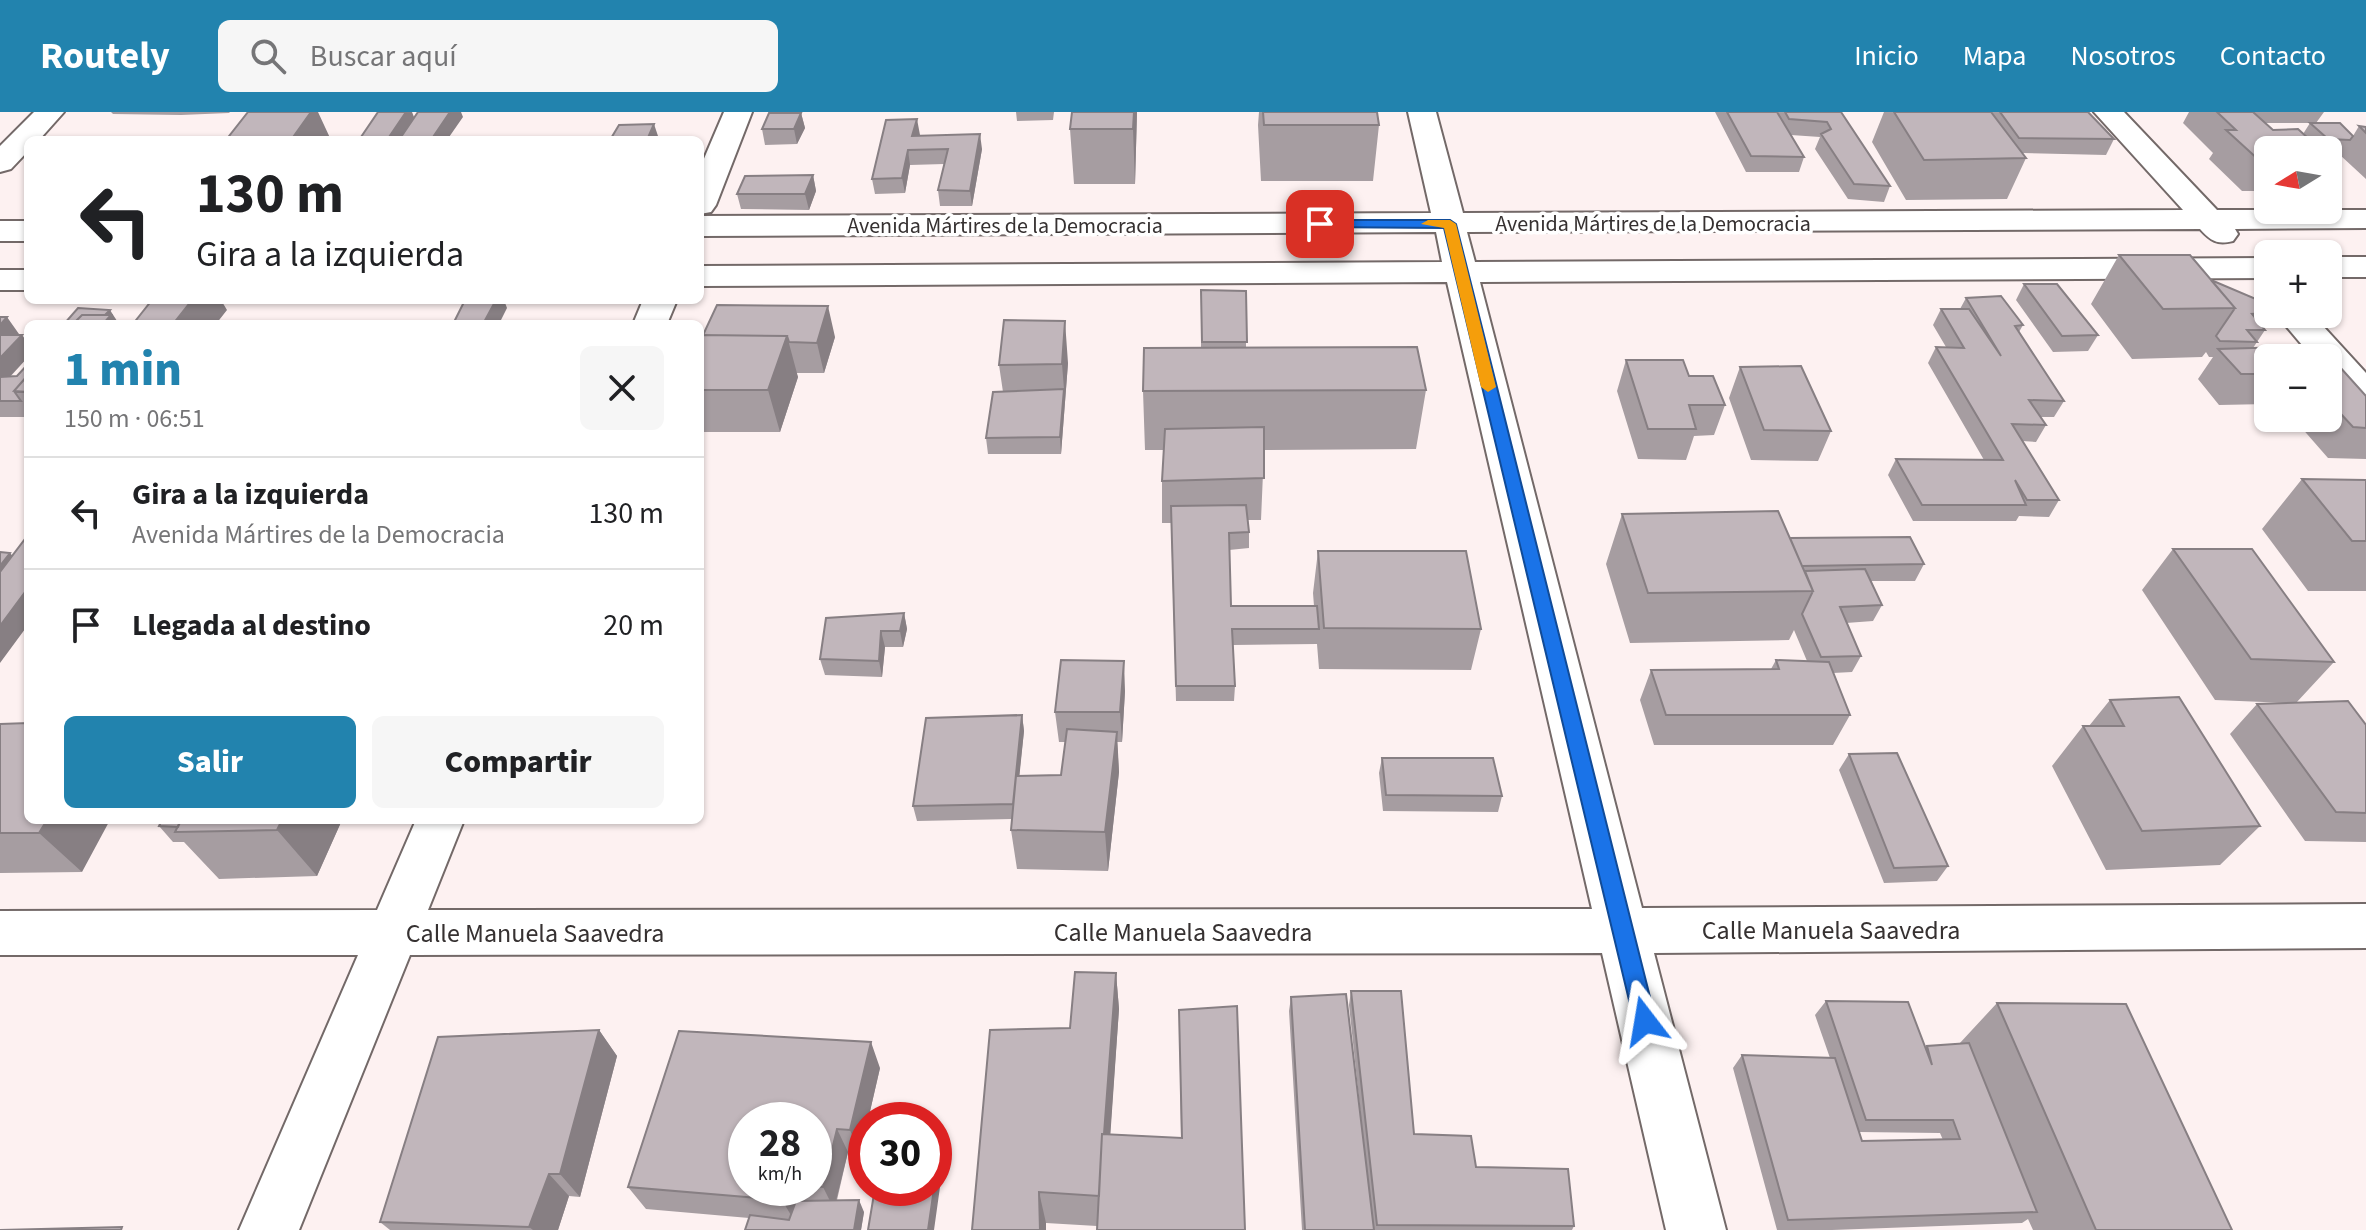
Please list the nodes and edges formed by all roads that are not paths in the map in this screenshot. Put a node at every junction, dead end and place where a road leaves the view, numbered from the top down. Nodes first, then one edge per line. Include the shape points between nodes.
1 (50, 112) edge
2 (738, 112) edge
3 (1422, 112) edge
4 (2108, 112) edge
5 (26, 136) edge
6 (24, 139) edge
7 (0, 163) edge
8 (704, 195) edge
9 (2366, 219) edge
10 (2210, 220) junction
11 (1450, 224) junction
12 (704, 226) edge
13 (0, 231) edge
14 (24, 231) edge
15 (2254, 266) edge
16 (2342, 267) edge
17 (2366, 267) edge
18 (1461, 271) junction
19 (2254, 274) edge
20 (704, 276) edge
21 (0, 280) edge
22 (24, 280) edge
23 (2306, 328) edge
24 (2366, 395) edge
25 (438, 824) edge
26 (2366, 926) edge
27 (1623, 931) junction
28 (0, 933) edge
29 (392, 933) junction
30 (269, 1230) edge
31 (1696, 1230) edge

1 - 5 street
2 - 8 street
3 - 11 street
4 - 10 street
6 - 7 street
9 - 10 street, Avenida Mártires de la Democracia
10 - 11 street, Avenida Mártires de la Democracia
10 - 15 street
11 - 12 street, Avenida Mártires de la Democracia
11 - 18 street
13 - 14 street
16 - 17 street
18 - 19 street, Avenida Mártires de la Democracia
18 - 20 street, Avenida Mártires de la Democracia
18 - 27 street
21 - 22 street
23 - 24 street
25 - 29 street
26 - 27 street, Calle Manuela Saavedra
27 - 29 street, Calle Manuela Saavedra
27 - 31 street
28 - 29 street, Calle Manuela Saavedra
29 - 30 street

